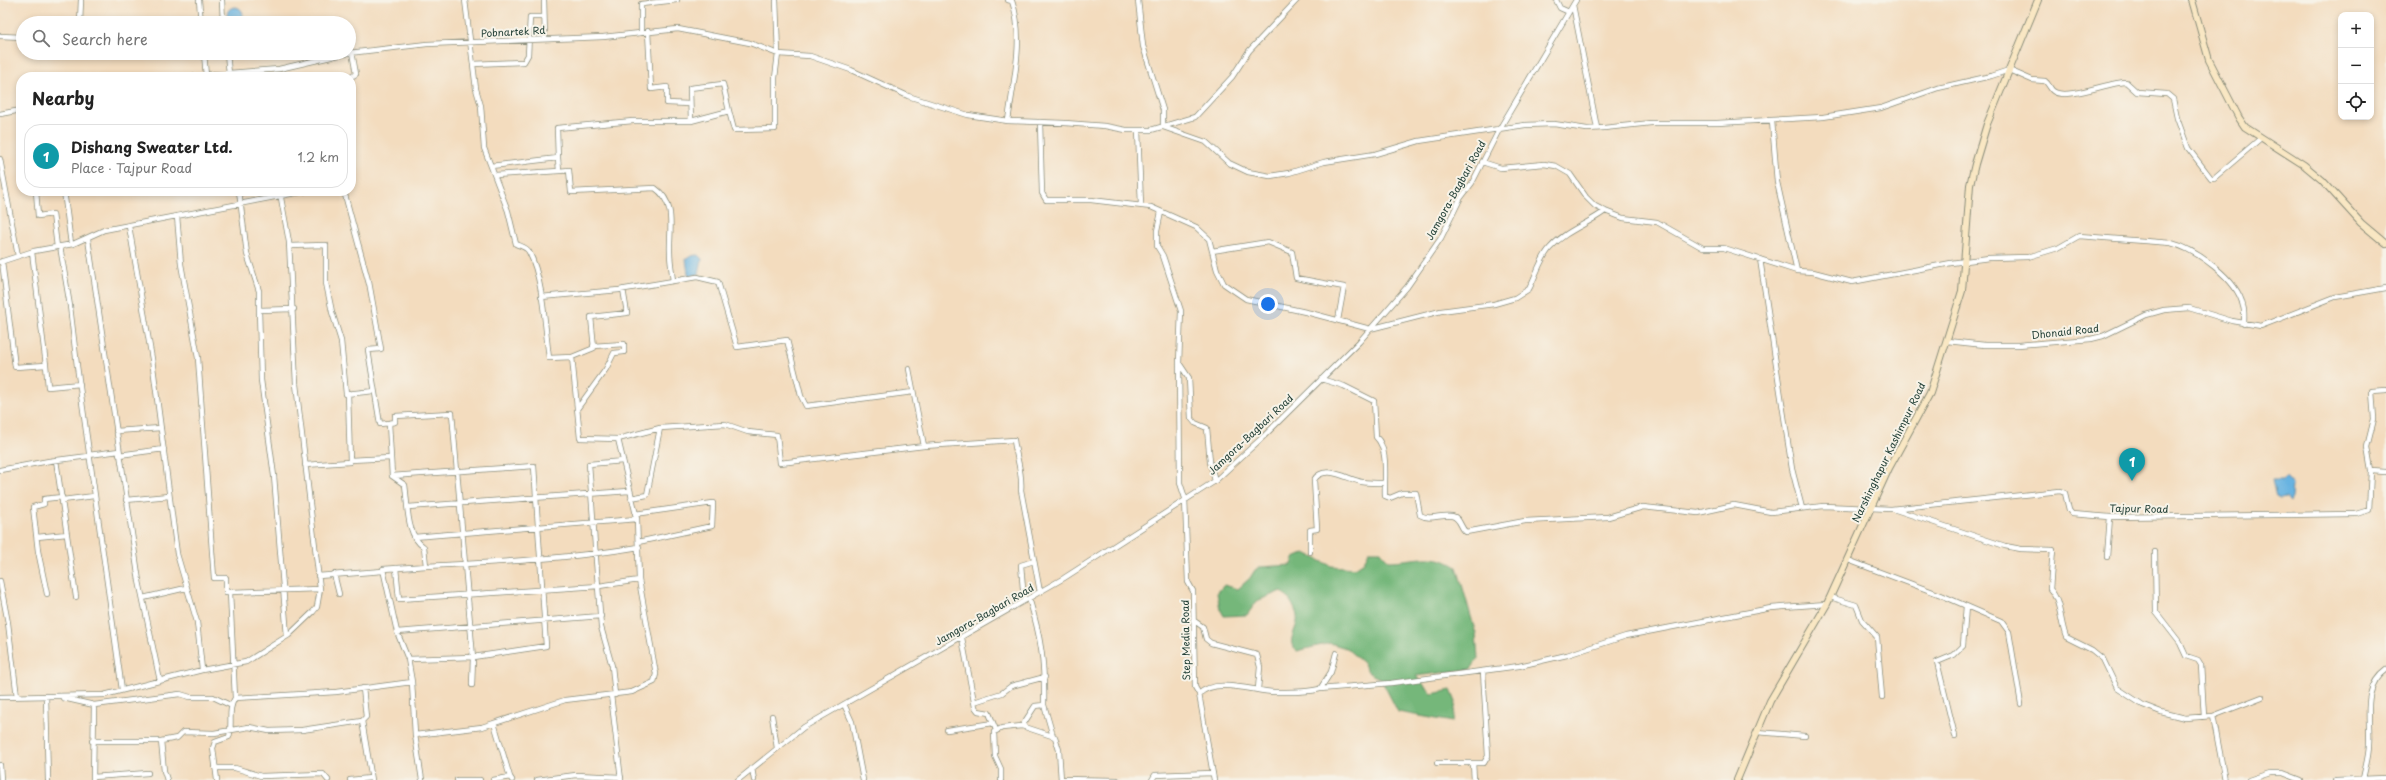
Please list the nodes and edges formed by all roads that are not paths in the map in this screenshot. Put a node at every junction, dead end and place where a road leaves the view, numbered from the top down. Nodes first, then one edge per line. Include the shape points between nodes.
1 (81, 0) edge
2 (199, 0) edge
3 (222, 0) edge
4 (465, 0) edge
5 (544, 0) edge
6 (678, 0) edge
7 (776, 0) edge
8 (1008, 0) edge
9 (1138, 0) edge
10 (1297, 0) edge
11 (1556, 0) edge
12 (1576, 0) edge
13 (2038, 0) edge
14 (2192, 0) edge
15 (1573, 5) junction
16 (1569, 12) junction
17 (80, 16) edge
18 (200, 16) edge
19 (223, 16) edge
20 (544, 17) junction
21 (641, 31) junction
22 (648, 31) junction
23 (0, 36) edge
24 (16, 37) edge
25 (530, 38) junction
26 (545, 38) junction
27 (470, 43) junction
28 (356, 52) edge
29 (778, 54) junction
30 (205, 60) edge
31 (228, 60) edge
32 (319, 60) edge
33 (352, 60) edge
34 (473, 64) junction
35 (2009, 70) junction
36 (206, 72) edge
37 (229, 72) edge
38 (254, 72) edge
39 (355, 72) edge
40 (690, 104) junction
41 (16, 111) edge
42 (729, 111) junction
43 (0, 114) edge
44 (690, 120) junction
45 (1008, 121) junction
46 (1772, 121) junction
47 (1040, 122) junction
48 (1163, 127) junction
49 (1500, 128) junction
50 (1597, 128) junction
51 (1138, 130) junction
52 (2261, 138) junction
53 (558, 158) junction
54 (0, 159) edge
55 (1482, 162) junction
56 (491, 166) junction
57 (559, 171) junction
58 (494, 175) junction
59 (36, 196) edge
60 (65, 196) edge
61 (240, 196) edge
62 (288, 196) edge
63 (345, 196) edge
64 (281, 198) junction
65 (242, 204) junction
66 (1141, 206) junction
67 (1605, 211) junction
68 (1161, 212) junction
69 (177, 216) junction
70 (129, 226) junction
71 (88, 239) junction
72 (71, 244) junction
73 (2386, 244) edge
74 (289, 246) junction
75 (59, 247) junction
76 (1212, 251) junction
77 (32, 252) junction
78 (18, 256) junction
79 (1760, 259) junction
80 (1, 261) edge
81 (1964, 262) junction
82 (1797, 271) junction
83 (673, 281) junction
84 (2386, 288) edge
85 (623, 289) junction
86 (541, 296) junction
87 (294, 309) junction
88 (259, 310) junction
89 (1338, 320) junction
90 (2244, 324) junction
91 (1370, 329) junction
92 (1947, 342) junction
93 (593, 346) junction
94 (572, 357) junction
95 (1179, 363) junction
96 (46, 365) junction
97 (909, 369) dead end
98 (1321, 379) junction
99 (80, 384) junction
100 (2386, 390) edge
101 (374, 391) junction
102 (913, 392) junction
103 (348, 394) junction
104 (577, 409) junction
105 (389, 423) junction
106 (161, 428) junction
107 (660, 428) junction
108 (116, 431) junction
109 (618, 439) junction
110 (924, 446) junction
111 (164, 449) junction
112 (119, 453) junction
113 (89, 456) junction
114 (391, 458) junction
115 (56, 460) junction
116 (350, 460) junction
117 (623, 461) junction
118 (305, 465) junction
119 (0, 470) edge
120 (457, 471) junction
121 (2371, 471) junction
122 (2386, 472) edge
123 (392, 476) junction
124 (1215, 481) junction
125 (1384, 483) junction
126 (629, 491) junction
127 (592, 494) junction
128 (94, 496) junction
129 (169, 496) junction
130 (63, 498) junction
131 (536, 498) junction
132 (631, 498) junction
133 (1185, 498) junction
134 (126, 500) junction
135 (460, 504) junction
136 (408, 507) junction
137 (1802, 508) junction
138 (1870, 509) junction
139 (1891, 509) junction
140 (635, 514) junction
141 (2110, 517) junction
142 (637, 519) junction
143 (594, 524) junction
144 (538, 528) junction
145 (67, 534) junction
146 (462, 534) junction
147 (37, 537) junction
148 (414, 537) junction
149 (638, 544) junction
150 (1310, 552) dead end
151 (2155, 552) dead end
152 (596, 554) junction
153 (2107, 557) dead end
154 (541, 560) junction
155 (1848, 560) junction
156 (1034, 561) junction
157 (464, 564) junction
158 (427, 566) junction
159 (396, 568) junction
160 (383, 570) junction
161 (334, 574) junction
162 (318, 576) junction
163 (639, 580) junction
164 (0, 581) edge
165 (599, 586) junction
166 (186, 588) junction
167 (320, 589) junction
168 (543, 589) junction
169 (284, 590) junction
170 (230, 592) junction
171 (1040, 592) junction
172 (47, 594) dead end
173 (339, 594) dead end
174 (468, 594) junction
175 (76, 597) dead end
176 (1830, 597) junction
177 (142, 598) junction
178 (390, 598) dead end
179 (1029, 598) junction
180 (1024, 601) junction
181 (1827, 604) junction
182 (1966, 606) junction
183 (601, 616) junction
184 (546, 620) junction
185 (1193, 620) junction
186 (471, 626) junction
187 (398, 632) junction
188 (287, 636) junction
189 (962, 638) junction
190 (1336, 653) dead end
191 (473, 657) junction
192 (408, 659) junction
193 (234, 663) junction
194 (202, 670) junction
195 (2386, 670) edge
196 (1483, 672) junction
197 (1045, 677) junction
198 (160, 681) junction
199 (412, 682) junction
200 (472, 684) dead end
201 (363, 688) junction
202 (1258, 689) junction
203 (1320, 689) junction
204 (122, 690) junction
205 (1199, 694) junction
206 (613, 695) junction
207 (56, 696) junction
208 (0, 697) edge
209 (17, 697) junction
210 (46, 697) junction
211 (1882, 697) dead end
212 (2262, 697) dead end
213 (235, 698) junction
214 (974, 702) junction
215 (844, 704) junction
216 (2021, 704) dead end
217 (94, 705) junction
218 (230, 705) junction
219 (1044, 705) junction
220 (772, 716) dead end
221 (2204, 716) junction
222 (2213, 716) junction
223 (362, 721) junction
224 (993, 722) junction
225 (494, 723) junction
226 (1022, 726) junction
227 (232, 729) junction
228 (947, 730) dead end
229 (996, 730) junction
230 (1757, 732) junction
231 (416, 735) junction
232 (1052, 736) junction
233 (1805, 736) dead end
234 (1955, 736) dead end
235 (92, 741) junction
236 (161, 741) junction
237 (776, 748) junction
238 (1437, 763) dead end
239 (1473, 763) junction
240 (0, 766) edge
241 (216, 768) junction
242 (752, 768) junction
243 (148, 773) dead end
244 (1213, 773) junction
245 (93, 778) edge
246 (511, 778) edge
247 (621, 778) edge
248 (2386, 778) edge
249 (371, 779) edge
250 (2363, 779) junction
251 (1, 780) edge
252 (48, 780) edge
253 (167, 780) edge
254 (217, 780) edge
255 (328, 780) edge
256 (350, 780) edge
257 (422, 780) edge
258 (457, 780) edge
259 (480, 780) edge
260 (493, 780) edge
261 (536, 780) edge
262 (738, 780) edge
263 (754, 780) edge
264 (863, 780) edge
265 (1001, 780) edge
266 (1061, 780) edge
267 (1117, 780) edge
268 (1152, 780) edge
269 (1214, 780) edge
270 (1474, 780) edge
271 (1736, 780) edge
272 (2225, 780) edge
273 (2249, 780) edge
274 (2301, 780) edge
275 (2336, 780) edge

1 - 17 street
2 - 18 street
3 - 19 street
4 - 27 street
5 - 20 street
6 - 21 street via 641,4
7 - 29 street
8 - 45 street via 1012,1 1019,35
9 - 48 street via 1142,46 1163,110
10 - 48 street, Pobnartek Rd via 1249,51 1232,77 1195,117
11 - 16 street via 1560,8
12 - 15 street, Jamgora-Bagbari Road
13 - 35 street, Narshinghapur Kashimpur Road
14 - 52 street via 2209,60 2245,128
15 - 16 street, Jamgora-Bagbari Road
15 - 50 street
16 - 49 street, Jamgora-Bagbari Road
20 - 25 street via 530,17
20 - 26 street
21 - 22 street, Pobnartek Rd
21 - 26 street, Pobnartek Rd via 603,37
22 - 29 street, Pobnartek Rd via 678,29 750,42
22 - 40 street via 651,89 667,87 667,103
23 - 24 street
25 - 26 street, Pobnartek Rd
25 - 27 street, Pobnartek Rd
25 - 34 street via 528,55 524,62
27 - 28 street, Pobnartek Rd via 395,46
27 - 34 street
29 - 42 street via 775,78 775,129 734,130
29 - 45 street, Pobnartek Rd via 810,56 851,70 908,96 968,115
30 - 36 street
31 - 37 street
32 - 38 street, Pobnartek Rd
33 - 39 street
34 - 56 street via 483,142
35 - 46 street via 1938,88 1881,108 1823,118
35 - 52 street via 2032,80 2046,82 2057,93 2081,92 2126,82 2137,92 2167,94 2173,99 2188,148 2211,178
35 - 81 street, Narshinghapur Kashimpur Road via 1987,124 1970,185
40 - 42 street via 690,88 723,84
40 - 44 street
41 - 43 street
42 - 44 street
44 - 53 street via 633,120 557,128
45 - 47 street, Pobnartek Rd
46 - 50 street via 1678,122
46 - 82 street via 1777,182
47 - 51 street, Pobnartek Rd
47 - 66 street via 1042,193 1046,200 1091,200
48 - 49 street via 1206,142 1230,164 1248,172 1270,176 1324,162 1375,154 1419,141
48 - 51 street, Pobnartek Rd
49 - 50 street via 1540,124
49 - 55 street, Jamgora-Bagbari Road
51 - 66 street
52 - 73 street via 2304,165 2322,180 2361,223
53 - 56 street
53 - 57 street
54 - 78 street
55 - 67 street via 1501,168 1544,164 1556,166 1570,174 1594,206
55 - 91 street, Jamgora-Bagbari Road via 1441,238 1407,287
56 - 58 street
57 - 58 street
57 - 83 street via 569,170 571,192 655,188 662,193 671,218 670,253
58 - 86 street via 508,211 516,244 529,252
59 - 75 street via 38,216 52,214
60 - 72 street
61 - 65 street
62 - 64 street
63 - 101 street via 369,283 381,349 368,350
64 - 65 street
64 - 74 street
65 - 69 street
65 - 88 street via 247,254 259,291
66 - 68 street
67 - 79 street via 1623,218 1658,222 1703,248 1724,248
67 - 91 street via 1571,231 1551,248 1528,289 1520,295 1494,304 1441,311
68 - 76 street via 1196,227 1209,239
68 - 95 street, Step Media Road via 1157,246 1163,256 1181,311
69 - 70 street
69 - 170 street via 181,264 198,358 214,578 226,578 226,592
70 - 71 street via 104,230 92,234
70 - 106 street
71 - 72 street
71 - 108 street
72 - 75 street
74 - 87 street
74 - 103 street via 326,245 326,283 341,341
75 - 77 street
75 - 99 street
76 - 89 street via 1224,284 1246,299
76 - 89 street via 1268,242 1292,252 1296,278 1344,287
77 - 78 street
77 - 96 street
78 - 80 street
79 - 82 street
79 - 137 street via 1792,469
80 - 96 street via 15,367
81 - 82 street via 1852,282
81 - 90 street via 1989,258 2028,257 2086,235 2170,243 2185,247 2208,262 2232,285 2243,306
81 - 92 street, Narshinghapur Kashimpur Road via 1962,291
83 - 85 street
83 - 102 street via 697,277 718,282 737,347 787,340 801,396 806,406
84 - 90 street, Dhonaid Road via 2335,298 2261,326
85 - 86 street
85 - 93 street via 627,312 591,317
86 - 94 street via 549,358
87 - 88 street
87 - 118 street via 296,384
88 - 169 street via 261,380 274,476
89 - 91 street
90 - 92 street, Dhonaid Road via 2189,308 2172,308 2152,313 2092,339 1980,345
91 - 98 street, Jamgora-Bagbari Road
92 - 138 street, Narshinghapur Kashimpur Road via 1930,392
93 - 94 street via 594,348
93 - 104 street via 624,344 624,352 614,353 606,369
94 - 104 street
95 - 124 street via 1189,378 1191,418 1195,423 1207,428 1210,462
95 - 133 street, Step Media Road via 1180,483
96 - 99 street via 48,387
97 - 102 street
98 - 124 street, Jamgora-Bagbari Road
98 - 125 street via 1344,386 1374,401 1376,437 1381,442
99 - 113 street
100 - 121 street via 2372,391 2374,419 2367,448
101 - 103 street
101 - 105 street via 380,424
102 - 110 street
103 - 116 street
104 - 109 street via 580,438
105 - 114 street
105 - 120 street via 395,422 395,416 452,413
106 - 108 street
106 - 111 street
107 - 109 street
107 - 110 street via 725,424 748,432 777,435 780,463
107 - 132 street via 647,495
108 - 112 street
109 - 117 street
110 - 156 street via 1014,440
111 - 112 street
111 - 129 street
112 - 113 street
112 - 134 street
113 - 115 street
113 - 128 street
114 - 116 street
114 - 123 street
115 - 119 street
115 - 130 street
116 - 118 street
117 - 126 street
117 - 127 street via 589,464
118 - 162 street
120 - 123 street
120 - 131 street via 534,466
120 - 135 street
121 - 122 street
121 - 141 street, Tajpur Road via 2369,510 2360,514 2289,517
123 - 136 street via 405,485
124 - 133 street, Jamgora-Bagbari Road
125 - 137 street, Tajpur Road via 1386,496 1390,498 1402,493 1416,493 1420,515 1425,518 1452,516 1458,519 1466,532 1525,521 1608,517 1643,507 1698,513 1734,505 1771,512
125 - 150 street via 1363,482 1338,474 1319,474 1314,480 1318,529 1310,530
126 - 127 street
126 - 132 street
127 - 131 street
127 - 143 street
128 - 130 street
128 - 204 street
129 - 134 street
129 - 166 street via 177,554
130 - 145 street
130 - 147 street via 44,499 44,504 33,507
131 - 135 street
131 - 144 street
132 - 140 street
133 - 171 street, Jamgora-Bagbari Road
133 - 185 street, Step Media Road via 1188,582 1193,591
134 - 177 street
135 - 136 street
135 - 146 street
136 - 148 street
137 - 138 street, Tajpur Road via 1824,506
138 - 139 street, Tajpur Road
138 - 155 street, Narshinghapur Kashimpur Road
139 - 141 street, Tajpur Road via 2060,490 2065,493 2072,514
139 - 221 street via 2004,546 2053,550 2050,589 2055,594 2066,638 2092,650 2103,659 2117,688 2143,705 2185,718
140 - 142 street
140 - 149 street via 713,503 712,526
141 - 153 street
142 - 143 street
142 - 149 street
143 - 144 street
143 - 152 street
144 - 146 street
144 - 154 street
145 - 147 street
145 - 175 street
146 - 148 street
146 - 157 street
147 - 172 street
148 - 158 street via 424,547
149 - 152 street
149 - 163 street
151 - 221 street via 2156,612 2180,643 2186,656 2198,660 2201,665
152 - 154 street
152 - 165 street
154 - 157 street
154 - 168 street
155 - 176 street, Narshinghapur Kashimpur Road
155 - 182 street
156 - 171 street
156 - 180 street via 1021,565
157 - 158 street
157 - 174 street
158 - 159 street
159 - 160 street
159 - 174 street via 399,599
160 - 161 street
160 - 178 street
160 - 187 street
161 - 162 street
161 - 173 street
162 - 167 street
163 - 165 street
163 - 206 street via 656,680 632,692
164 - 209 street
165 - 168 street
165 - 183 street
166 - 177 street
166 - 194 street via 197,622
167 - 169 street
167 - 188 street via 317,607
168 - 174 street
168 - 184 street
169 - 170 street
169 - 188 street
170 - 193 street
171 - 179 street, Jamgora-Bagbari Road
174 - 186 street
176 - 181 street, Narshinghapur Kashimpur Road
176 - 211 street via 1856,605 1862,620 1877,637
177 - 198 street
179 - 180 street, Jamgora-Bagbari Road
179 - 197 street via 1041,638
180 - 189 street, Jamgora-Bagbari Road
181 - 196 street via 1772,608 1626,636 1567,655
181 - 230 street, Narshinghapur Kashimpur Road via 1770,701
182 - 216 street via 2001,621 2009,632
182 - 234 street via 1963,646 1954,655 1937,662
183 - 184 street
183 - 206 street via 601,627 612,666
184 - 186 street
184 - 191 street via 546,646
185 - 202 street via 1203,627 1206,639 1211,643 1257,655 1260,667
185 - 205 street, Step Media Road via 1195,687
186 - 187 street
186 - 191 street
187 - 192 street
188 - 193 street via 251,660
189 - 214 street
189 - 215 street, Jamgora-Bagbari Road
190 - 203 street via 1331,672
191 - 192 street
191 - 200 street
192 - 199 street
193 - 194 street
193 - 213 street
194 - 198 street
195 - 250 street via 2375,681 2369,694 2370,746
196 - 203 street via 1391,684
196 - 239 street via 1488,756 1484,763
197 - 214 street via 1011,686 1002,693
197 - 219 street
198 - 204 street
199 - 201 street
199 - 231 street
201 - 213 street
201 - 223 street via 366,717
202 - 203 street via 1305,692
202 - 205 street via 1213,687 1204,689
204 - 207 street via 104,694
205 - 244 street, Step Media Road
206 - 225 street via 565,700
206 - 247 street
207 - 210 street
207 - 217 street
208 - 209 street
209 - 210 street
210 - 252 street
212 - 222 street
213 - 218 street
214 - 224 street via 978,711 988,713
215 - 237 street, Jamgora-Bagbari Road via 804,727
215 - 264 street via 852,722
217 - 218 street via 180,694 190,697 213,697
217 - 235 street
218 - 227 street
219 - 226 street via 1035,706
219 - 232 street
220 - 237 street
221 - 222 street
222 - 272 street
223 - 227 street via 302,730 269,731 249,727
223 - 249 street
224 - 228 street
224 - 229 street
225 - 231 street via 470,730
225 - 246 street
226 - 229 street
226 - 232 street
227 - 236 street via 214,733 183,732 177,738
227 - 241 street via 230,736 214,742
229 - 265 street via 995,756 1001,769
230 - 233 street
230 - 271 street, Narshinghapur Kashimpur Road
231 - 257 street
232 - 266 street via 1058,741
235 - 236 street
235 - 245 street
236 - 253 street
237 - 242 street, Jamgora-Bagbari Road
238 - 239 street
239 - 270 street
240 - 251 street
241 - 254 street
241 - 255 street via 235,768 261,776 323,774
242 - 262 street, Jamgora-Bagbari Road
242 - 263 street
243 - 245 street
244 - 268 street via 1155,775
244 - 269 street, Step Media Road
246 - 260 street
247 - 261 street via 576,775
248 - 250 street
249 - 256 street
250 - 275 street
258 - 259 street
266 - 267 street
273 - 274 street via 2270,773 2282,773

